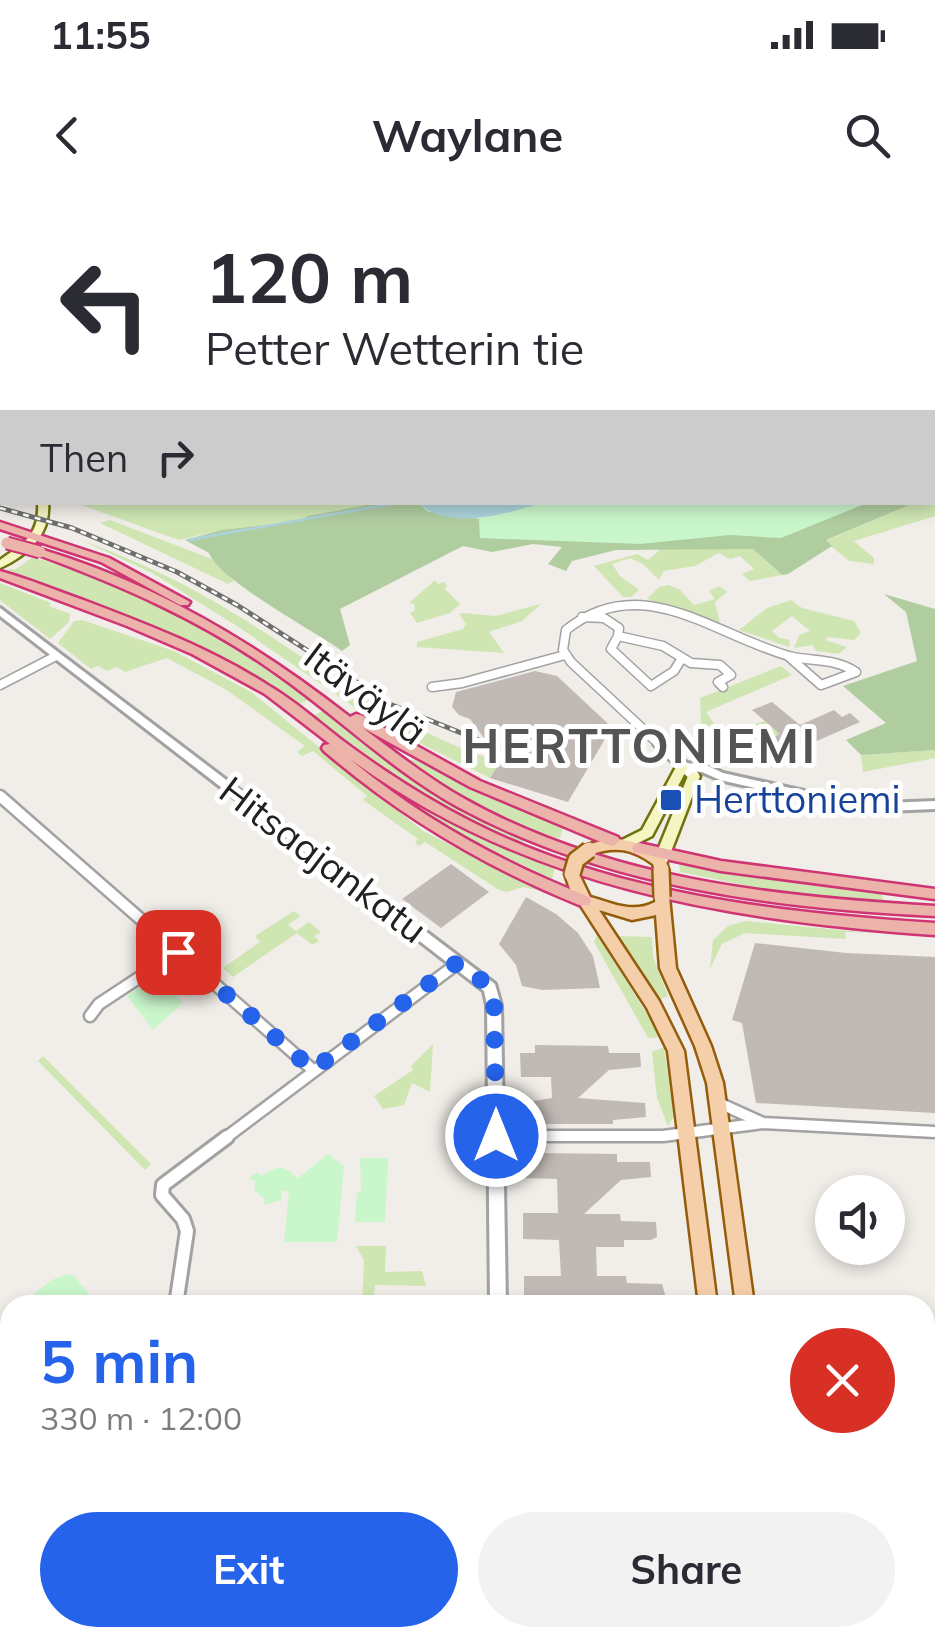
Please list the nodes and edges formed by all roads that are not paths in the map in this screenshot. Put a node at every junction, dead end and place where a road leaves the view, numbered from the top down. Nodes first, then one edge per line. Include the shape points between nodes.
1 (43, 505) edge
2 (0, 526) edge
3 (40, 536) junction
4 (4, 542) edge
5 (2, 572) edge
6 (0, 611) edge
7 (580, 617) junction
8 (618, 636) junction
9 (253, 651) junction
10 (56, 656) junction
11 (566, 656) junction
12 (788, 656) junction
13 (682, 658) junction
14 (224, 664) junction
15 (0, 685) edge
16 (724, 686) dead end
17 (432, 687) dead end
18 (304, 688) junction
19 (688, 771) junction
20 (0, 796) edge
21 (935, 805) edge
22 (626, 844) junction
23 (661, 862) junction
24 (935, 894) edge
25 (584, 900) junction
26 (662, 901) junction
27 (935, 911) edge
28 (935, 929) edge
29 (178, 952) junction
30 (458, 962) junction
31 (90, 1016) dead end
32 (313, 1070) junction
33 (718, 1101) junction
34 (763, 1123) junction
35 (721, 1127) junction
36 (689, 1132) junction
37 (935, 1132) edge
38 (496, 1136) junction
39 (177, 1295) edge
40 (498, 1295) edge
41 (707, 1295) edge
42 (745, 1295) edge

1 - 3 main road
2 - 3 highway
3 - 5 main road
3 - 9 highway via 141,576
4 - 9 highway, Itäväylä, bridge via 171,606
5 - 14 highway, Itäväylä
6 - 10 street, Hitsaajankatu
7 - 8 street via 612,620
7 - 11 street via 566,631
7 - 12 street via 612,605 644,604
8 - 13 street via 663,646
8 - 13 street via 611,649 651,686
9 - 18 highway, Itäväylä
10 - 15 street
10 - 30 street, Hitsaajankatu
11 - 17 street
11 - 19 street
12 - 12 street via 843,661 856,672 821,684
13 - 16 street via 720,666 731,675 718,682
14 - 25 highway via 422,821
14 - 28 highway, Itäväylä via 388,779 516,847 609,877 800,916
18 - 22 highway via 428,761
18 - 27 highway, Itäväylä via 460,802 558,846 665,876 793,899
19 - 21 street via 862,808
19 - 22 main road via 647,833
19 - 23 main road
20 - 29 street
22 - 23 highway
22 - 25 main road, bridge via 589,850 576,860 572,874
23 - 24 highway
23 - 26 main road, bridge
25 - 26 main road via 630,916 644,915
25 - 36 main road via 672,1040
26 - 33 main road via 668,968 710,1064
29 - 31 street
29 - 32 street
30 - 32 street
30 - 38 street, Hitsaajankatu via 494,998
32 - 39 street via 162,1188 187,1227
33 - 34 street
33 - 35 main road
34 - 35 street
34 - 37 street
35 - 36 street
35 - 42 main road
36 - 38 street
36 - 41 main road
38 - 40 street, Hitsaajankatu

